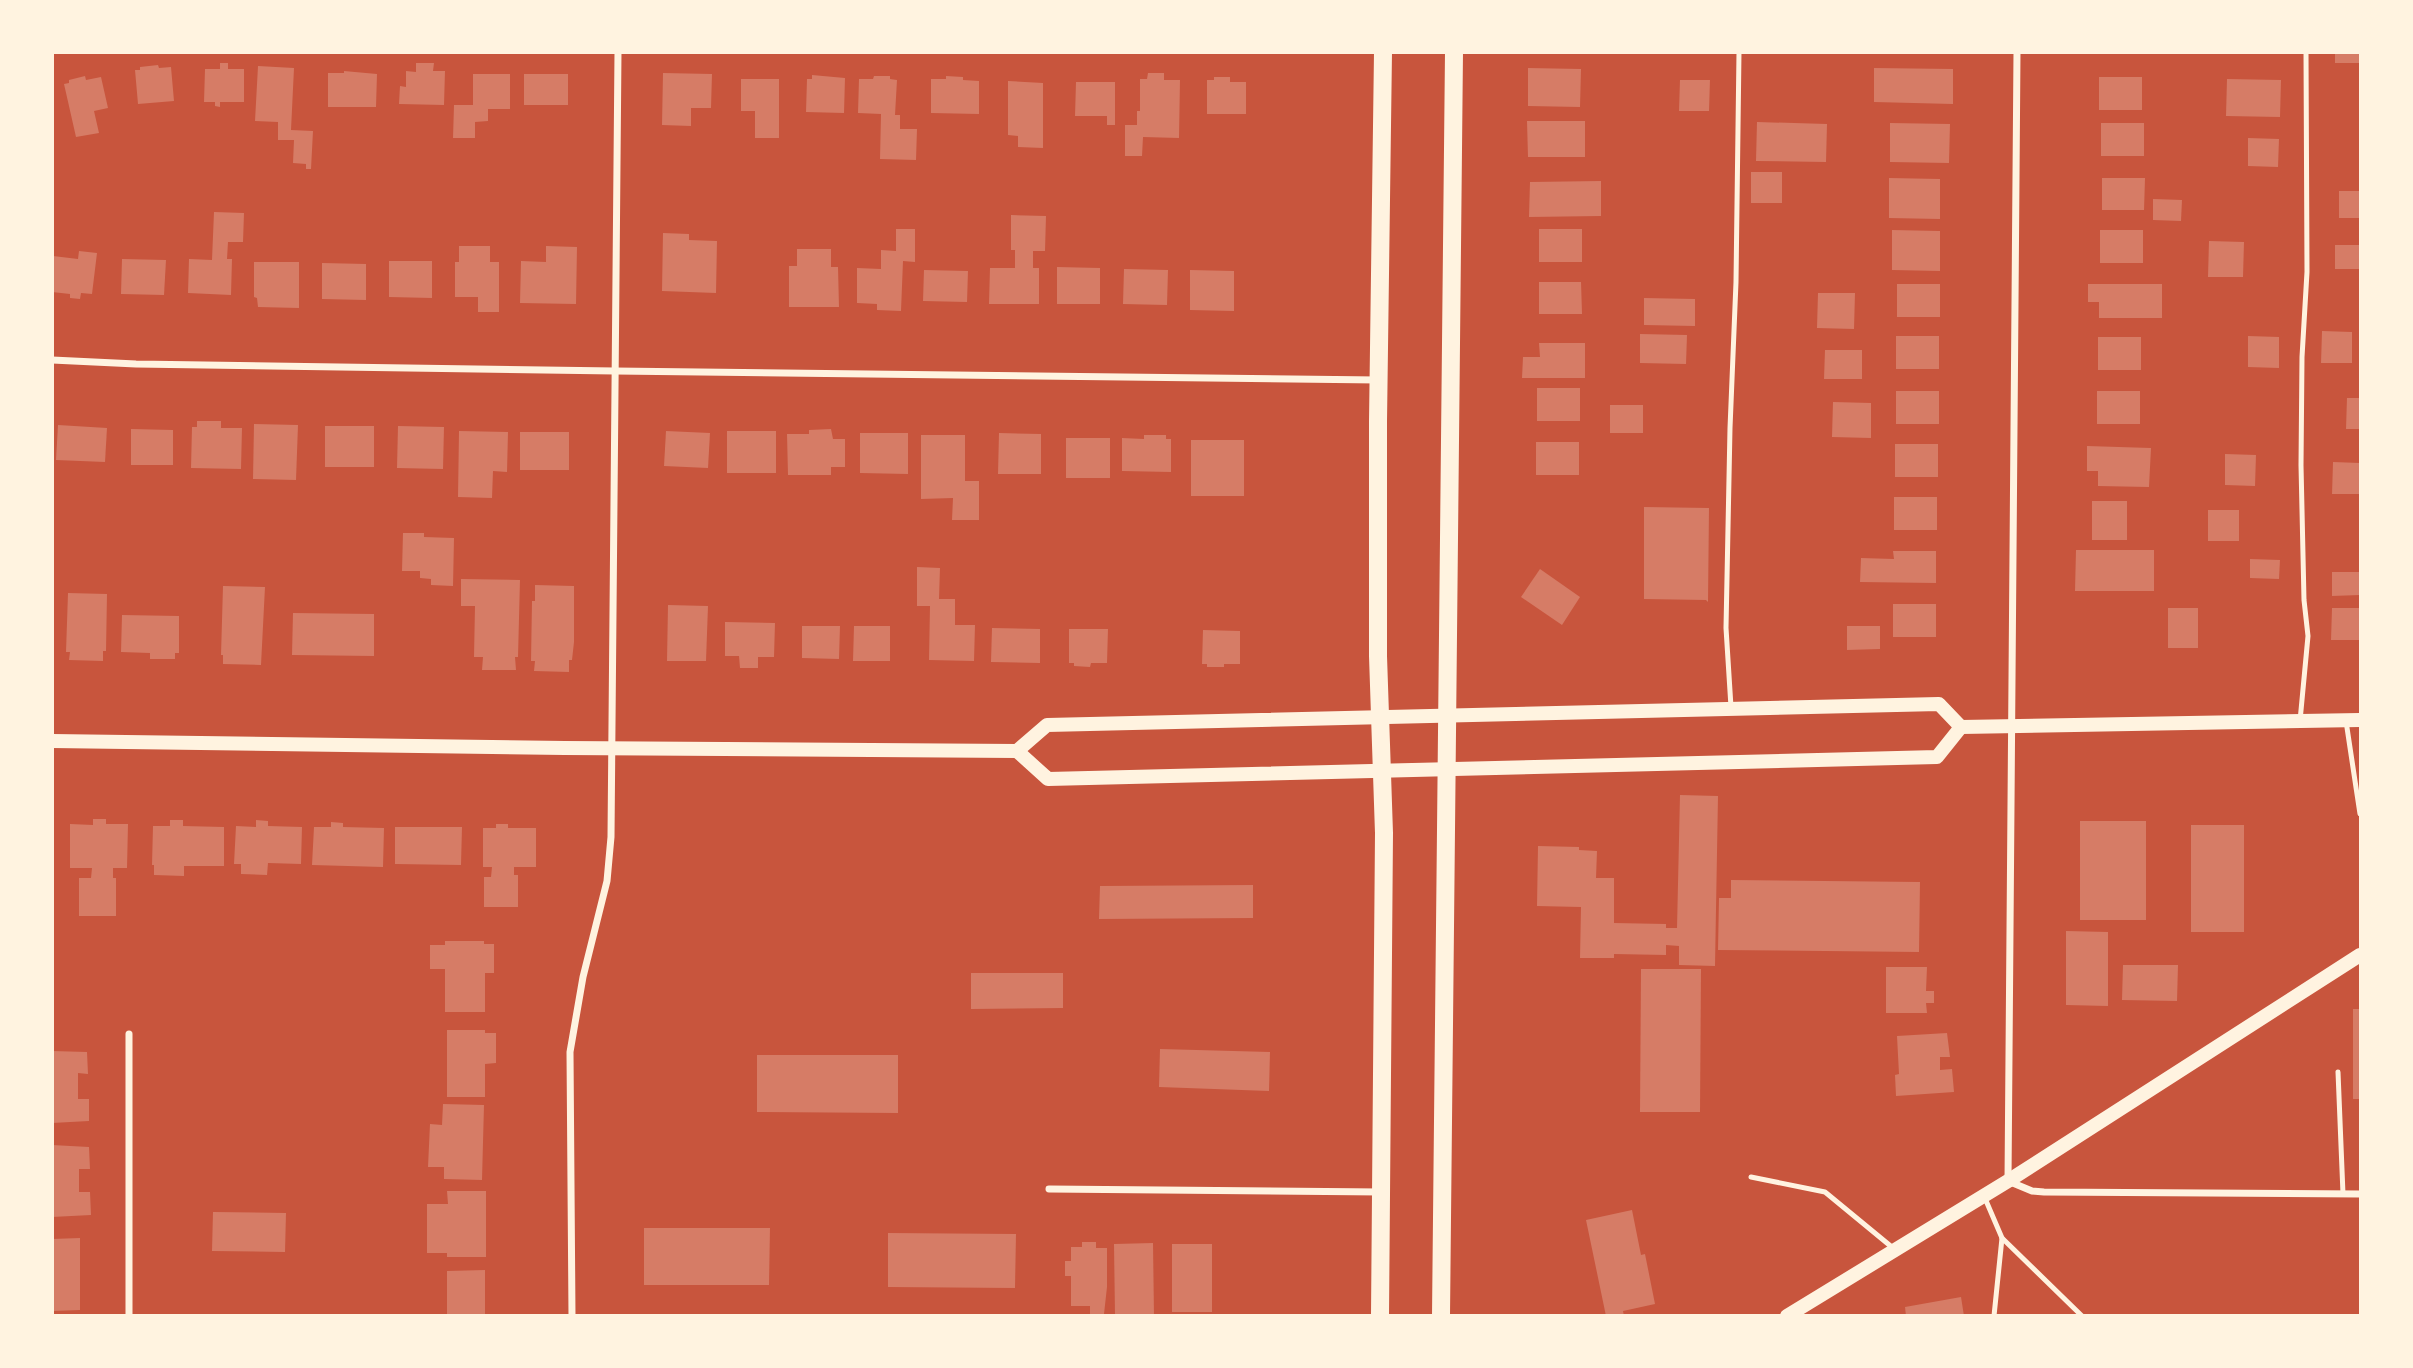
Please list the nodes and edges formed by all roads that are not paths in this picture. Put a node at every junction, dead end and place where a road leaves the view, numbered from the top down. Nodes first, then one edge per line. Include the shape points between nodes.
1 (618, 52) edge
2 (1383, 52) edge
3 (1454, 52) edge
4 (1738, 52) edge
5 (2017, 52) edge
6 (2306, 52) edge
7 (52, 360) edge
8 (615, 372) junction
9 (1378, 380) junction
10 (1731, 708) junction
11 (1448, 715) junction
12 (1380, 718) junction
13 (2300, 721) junction
14 (2353, 721) edge
15 (2012, 726) junction
16 (1962, 727) junction
17 (52, 741) edge
18 (611, 749) junction
19 (1017, 751) junction
20 (1447, 770) junction
21 (1382, 772) junction
22 (2361, 814) edge
23 (2361, 955) edge
24 (129, 1034) dead end
25 (2338, 1072) dead end
26 (1751, 1177) dead end
27 (2008, 1181) junction
28 (1049, 1189) dead end
29 (1381, 1192) junction
30 (2343, 1194) junction
31 (2361, 1194) edge
32 (1984, 1196) junction
33 (2002, 1238) junction
34 (1896, 1250) junction
35 (129, 1315) edge
36 (572, 1315) edge
37 (1380, 1315) edge
38 (1441, 1315) edge
39 (1787, 1315) edge
40 (1994, 1315) edge
41 (2082, 1315) edge

1 - 8 street
2 - 9 main road
3 - 11 main road
4 - 10 lane via 1726,628
5 - 15 street
6 - 13 lane via 2307,272 2301,465 2308,636
7 - 8 street
8 - 9 street
8 - 18 street
9 - 12 main road
10 - 11 main road
10 - 16 main road via 1938,704
11 - 12 main road
11 - 20 main road
12 - 19 main road via 1046,725
12 - 21 main road
13 - 14 main road
13 - 15 main road
14 - 22 lane
15 - 16 main road
15 - 27 street
16 - 20 main road via 1937,757
17 - 18 main road
18 - 19 main road
18 - 36 street via 607,881 570,1052
19 - 21 main road via 1048,779
20 - 21 main road
20 - 38 main road
21 - 29 main road
23 - 27 main road
24 - 35 street
25 - 30 lane
26 - 34 lane via 1825,1192
27 - 30 street via 2043,1192
27 - 32 main road
28 - 29 street
29 - 37 main road
30 - 31 street
32 - 33 lane
32 - 34 main road
33 - 40 lane
33 - 41 lane
34 - 39 main road

